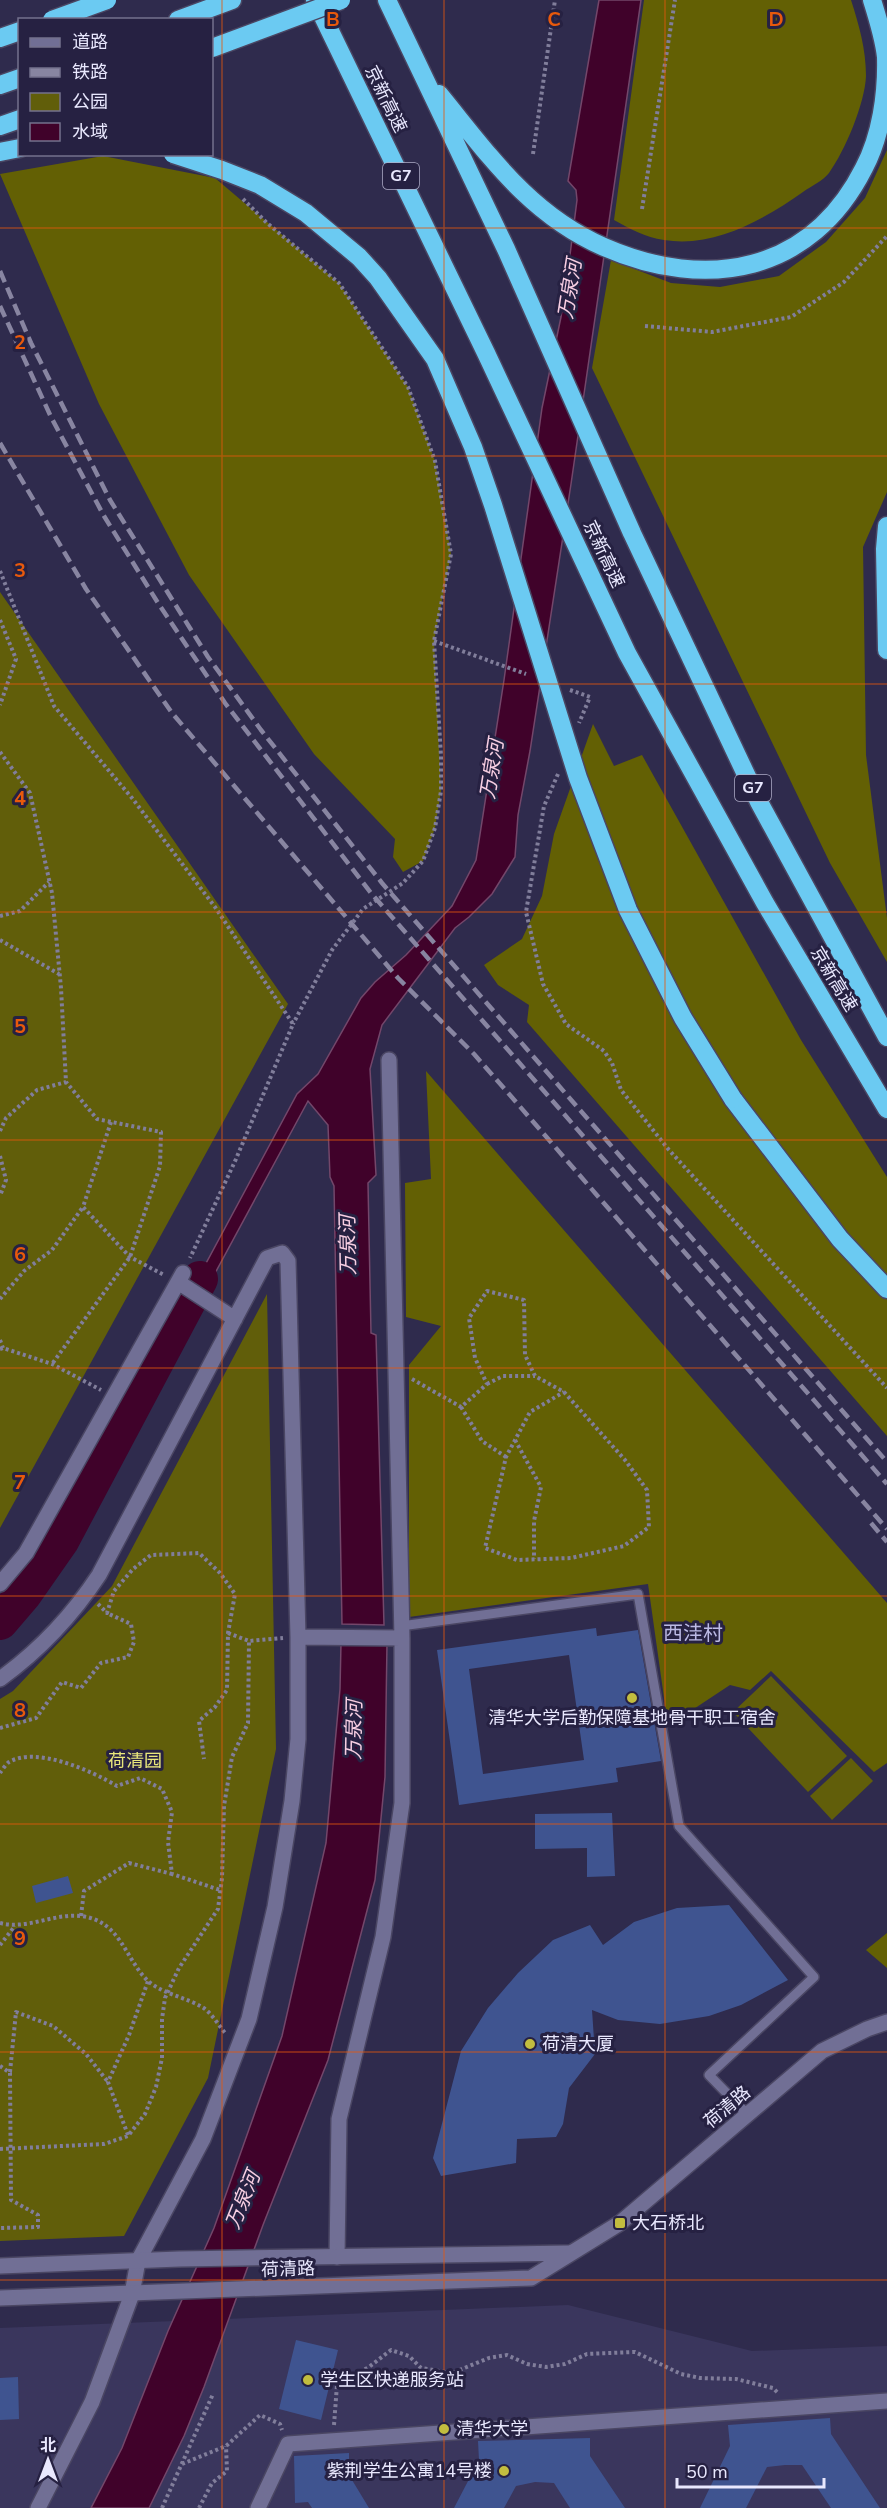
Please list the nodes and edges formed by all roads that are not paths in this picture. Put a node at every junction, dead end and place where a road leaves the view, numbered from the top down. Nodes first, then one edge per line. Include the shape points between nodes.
1 (107, 0) edge
2 (232, 0) edge
3 (315, 0) edge
4 (341, 0) edge
5 (387, 0) edge
6 (872, 0) edge
7 (58, 18) edge
8 (183, 18) edge
9 (18, 32) edge
10 (0, 38) edge
11 (213, 48) edge
12 (422, 75) junction
13 (18, 79) edge
14 (0, 85) edge
15 (18, 120) edge
16 (0, 126) edge
17 (18, 148) edge
18 (0, 152) edge
19 (179, 156) edge
20 (887, 526) edge
21 (887, 648) edge
22 (887, 1037) edge
23 (389, 1060) dead end
24 (887, 1109) edge
25 (887, 1289) edge
26 (235, 1319) junction
27 (0, 1584) edge
28 (401, 1632) junction
29 (298, 1637) junction
30 (0, 1679) edge
31 (887, 2022) edge
32 (748, 2115) junction
33 (569, 2253) junction
34 (337, 2257) junction
35 (138, 2261) junction
36 (0, 2266) edge
37 (132, 2294) junction
38 (0, 2298) edge
39 (887, 2401) edge
40 (38, 2508) edge
41 (258, 2508) edge

1 - 7 highway, bridge
2 - 8 highway
3 - 24 highway, 京新高速 / G7 via 627,653 765,903
4 - 11 highway, bridge
5 - 12 highway, 京新高速 / G7
6 - 12 highway via 886,58 886,91 870,157 855,186 834,215 808,239 780,254 732,268 672,268 636,259 560,224 521,192
9 - 10 highway
12 - 22 highway, 京新高速 / G7 via 506,249 632,533 759,802
13 - 14 highway
15 - 16 highway
17 - 18 highway
19 - 25 highway, bridge via 260,185 314,218 359,256 435,359 486,485 578,778 628,910 683,1018 733,1099 840,1239
20 - 21 highway
23 - 28 street
26 - 27 street via 182,1280 26,1553
26 - 29 street via 267,1258 282,1253 288,1261
26 - 30 street via 99,1575 51,1635
28 - 29 street
28 - 32 lane via 638,1594 679,1826 814,1977 709,2075
28 - 34 street via 402,1803 383,1937 339,2119
29 - 35 street via 298,1739 292,1801 249,2019 203,2139
31 - 32 street, 荷清路 via 822,2051
32 - 33 street, 荷清路 via 620,2223
33 - 34 street, 荷清路
33 - 37 street, 荷清路 via 531,2278
34 - 35 street, 荷清路
35 - 36 street, 荷清路
35 - 37 street
37 - 38 street, 荷清路
37 - 40 street via 92,2402
39 - 41 street via 288,2444

